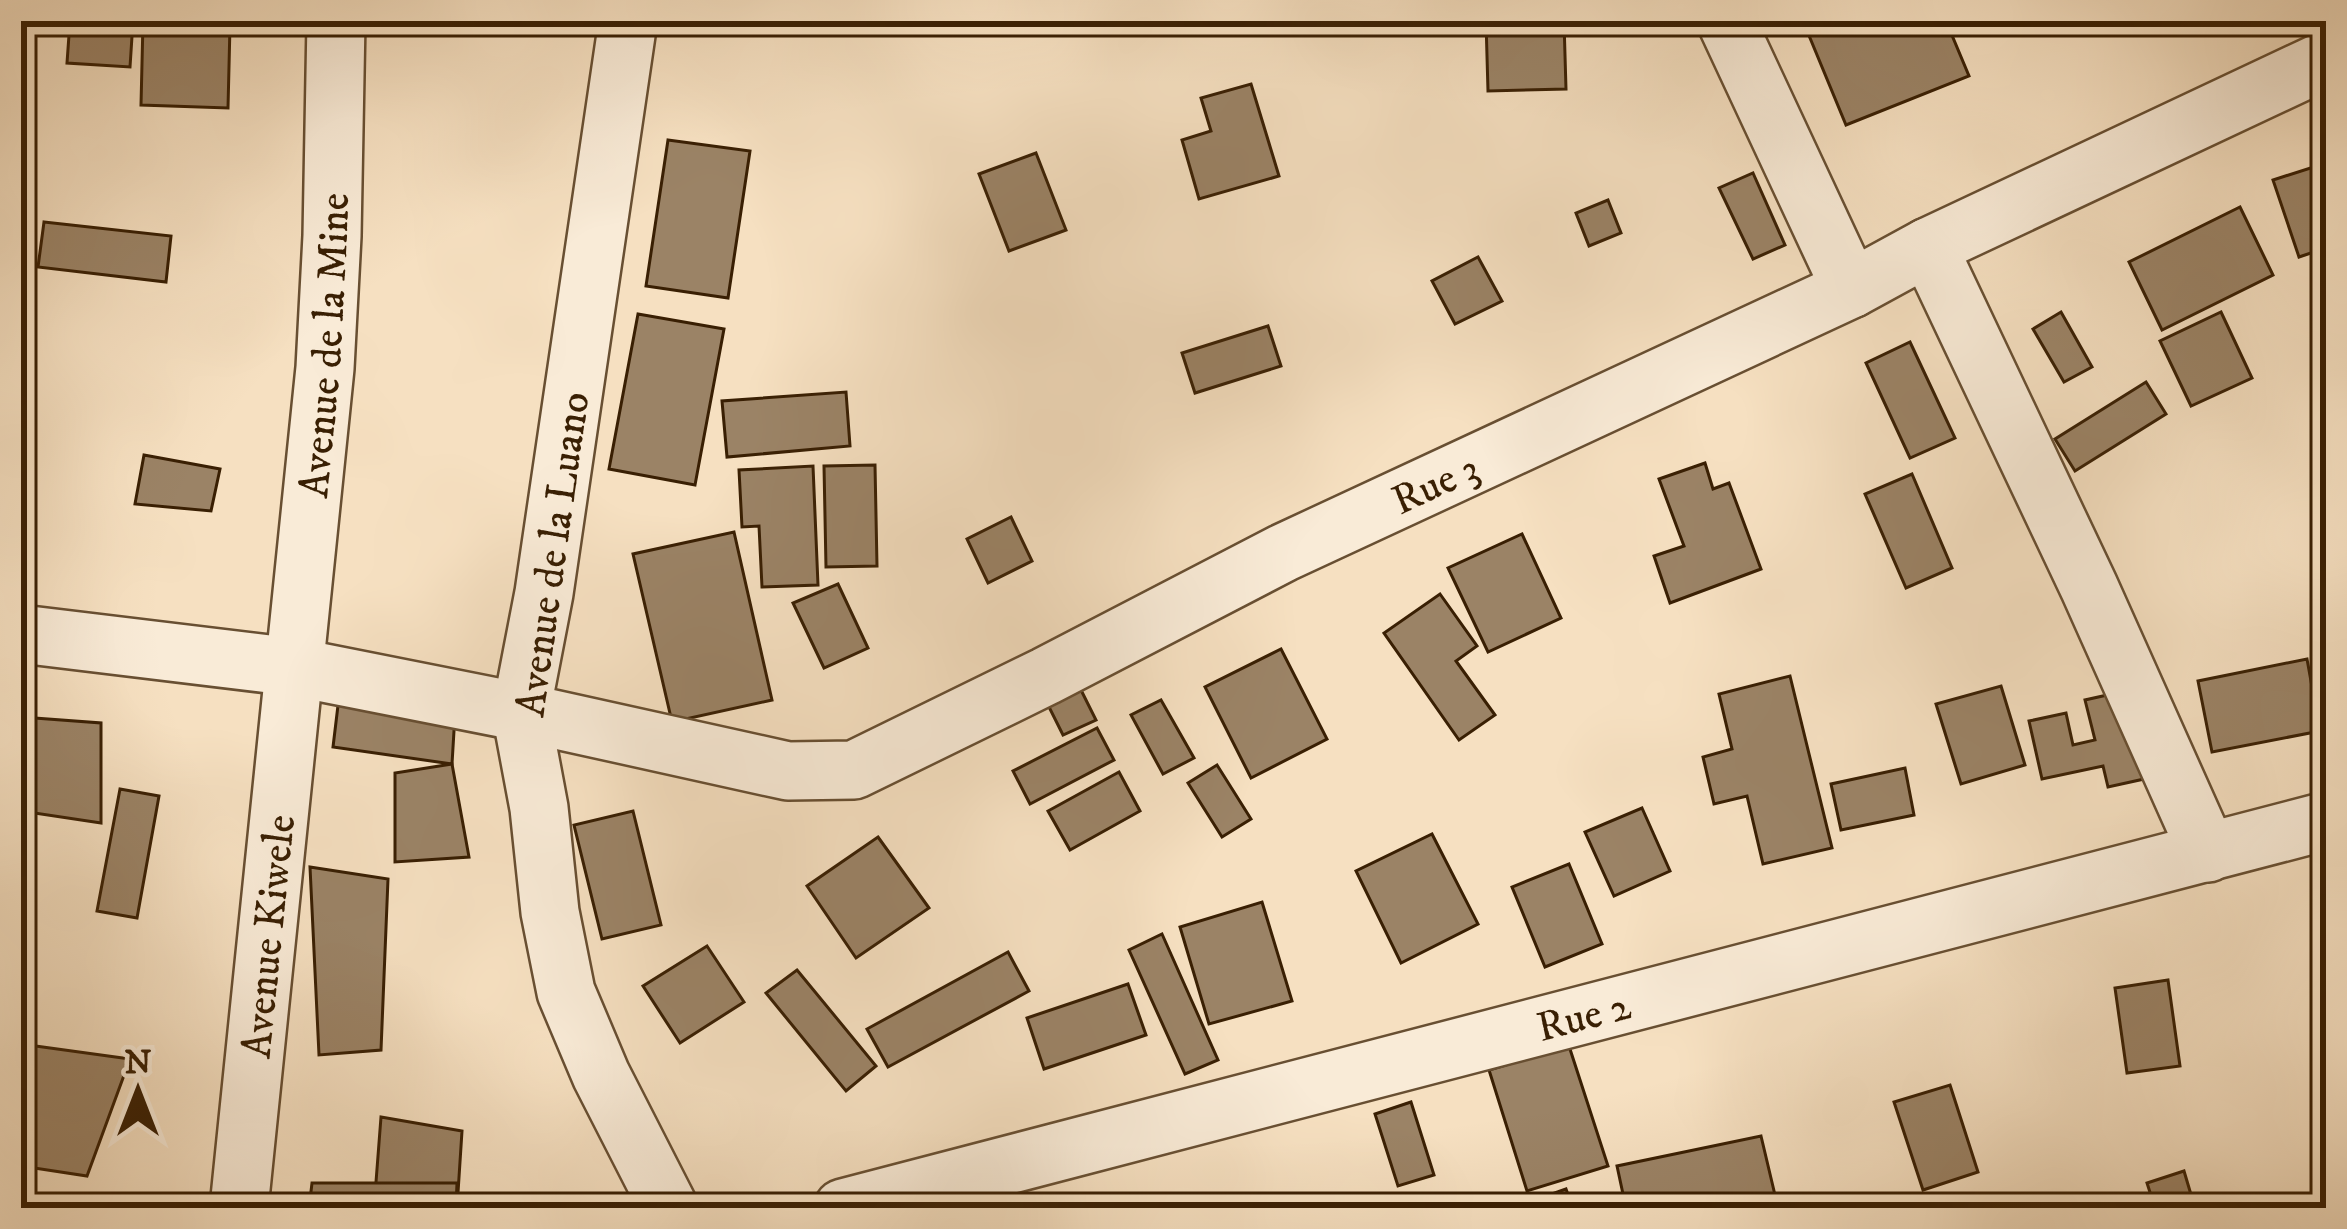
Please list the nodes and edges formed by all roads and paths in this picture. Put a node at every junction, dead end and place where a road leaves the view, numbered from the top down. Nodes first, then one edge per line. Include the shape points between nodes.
1 (336, 21) edge
2 (628, 21) edge
3 (1726, 21) edge
4 (2326, 60) edge
5 (1928, 248) junction
6 (1851, 289) junction
7 (21, 634) edge
8 (293, 667) junction
9 (521, 712) junction
10 (2326, 821) edge
11 (2208, 853) junction
12 (239, 1208) edge
13 (669, 1208) edge
14 (843, 1208) edge

1 - 8 street, Avenue de la Mine via 325,368
2 - 9 street, Avenue de la Luano
3 - 6 street
4 - 5 street, Rue 3
5 - 6 street, Rue 3
5 - 11 street
6 - 9 street, Rue 3 via 1283,553 854,770 788,771
7 - 8 street, Rue 3
8 - 9 street, Rue 3
8 - 12 street, Avenue Kiwele
9 - 13 street, Avenue de la Luano via 566,992
10 - 11 street, Rue 2
11 - 14 street, Rue 2

